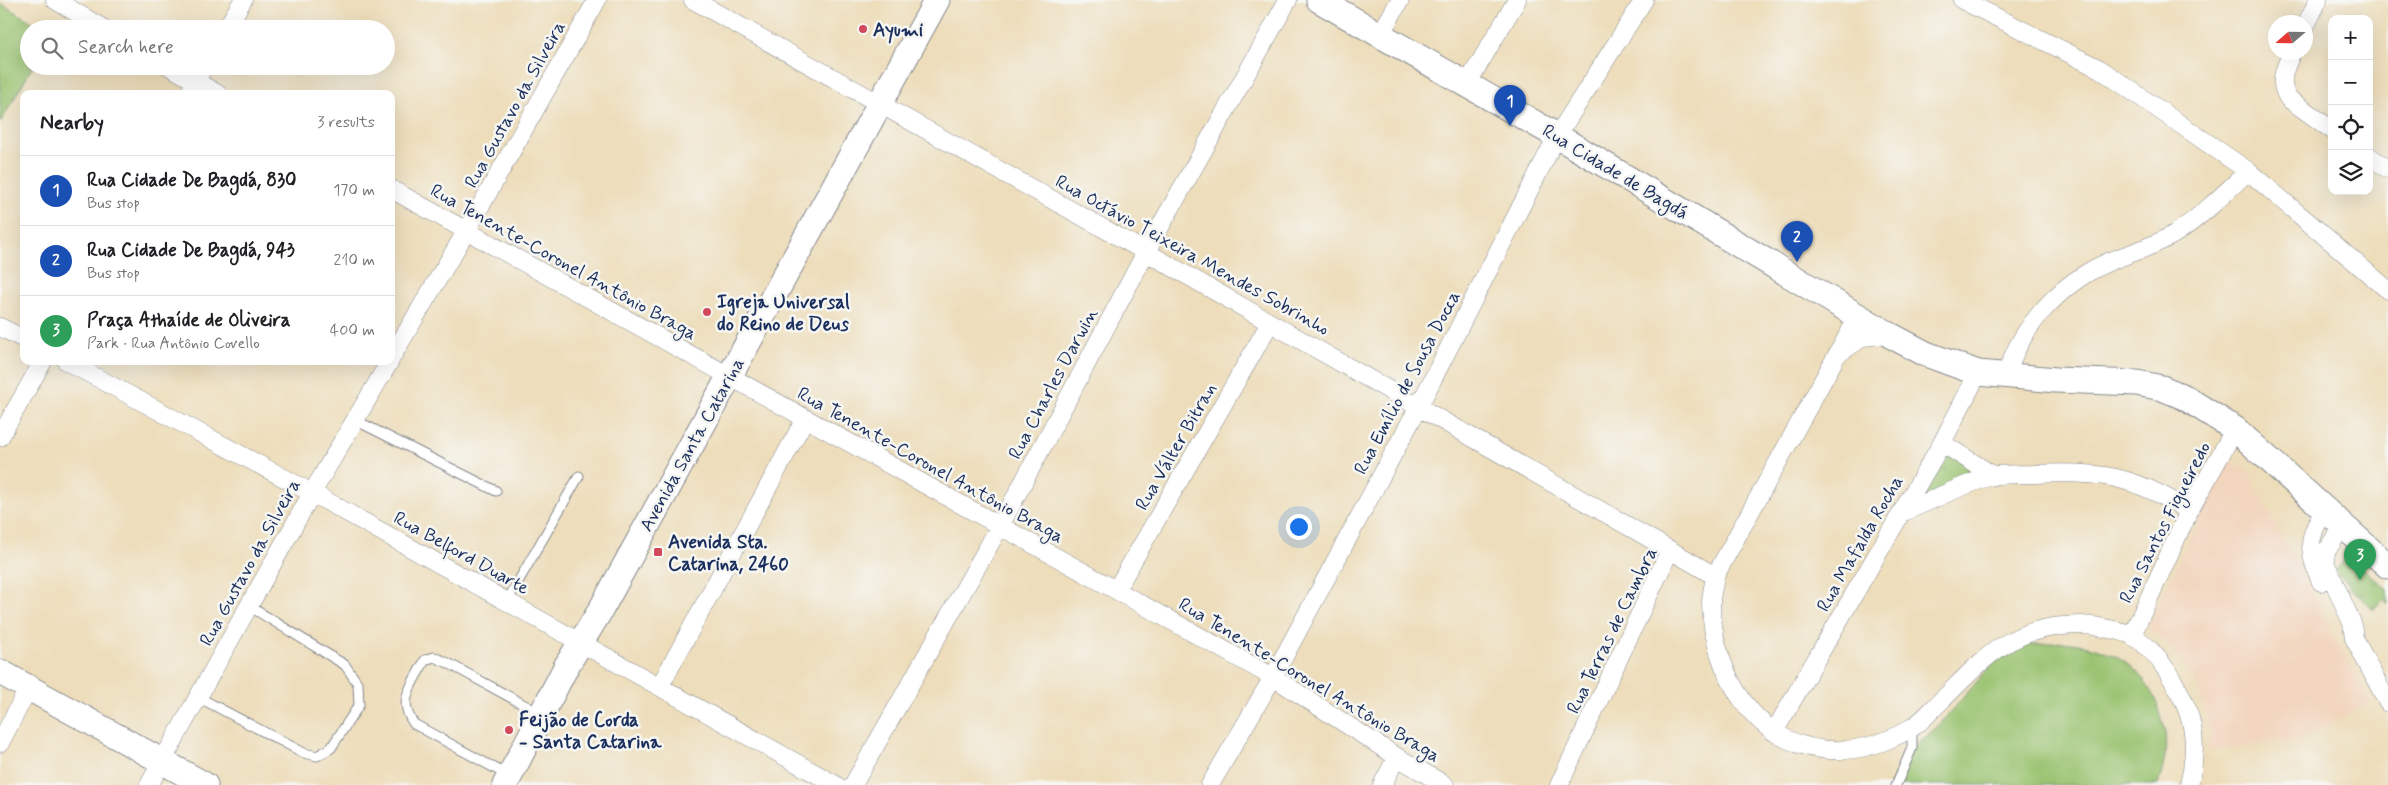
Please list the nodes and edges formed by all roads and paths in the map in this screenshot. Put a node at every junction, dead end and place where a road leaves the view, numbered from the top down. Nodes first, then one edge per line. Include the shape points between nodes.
1 (54, 0) edge
2 (243, 0) edge
3 (596, 0) edge
4 (693, 0) edge
5 (937, 0) edge
6 (1288, 0) edge
7 (1319, 0) edge
8 (1400, 0) edge
9 (1516, 0) edge
10 (1644, 0) edge
11 (1962, 0) edge
12 (2318, 0) edge
13 (2311, 15) edge
14 (88, 20) edge
15 (231, 20) edge
16 (1380, 35) junction
17 (2289, 60) edge
18 (178, 75) edge
19 (199, 75) edge
20 (1467, 84) junction
21 (192, 88) edge
22 (880, 103) junction
23 (2328, 127) edge
24 (1557, 136) junction
25 (2373, 159) edge
26 (2388, 169) edge
27 (2248, 172) junction
28 (395, 191) edge
29 (468, 230) junction
30 (1146, 252) junction
31 (2388, 290) edge
32 (1859, 315) junction
33 (1270, 323) junction
34 (0, 327) edge
35 (1888, 334) junction
36 (20, 337) edge
37 (395, 352) edge
38 (1838, 353) junction
39 (41, 365) edge
40 (73, 365) edge
41 (387, 365) edge
42 (1978, 373) junction
43 (2006, 376) junction
44 (728, 377) junction
45 (1419, 406) junction
46 (805, 419) junction
47 (354, 420) junction
48 (2235, 429) junction
49 (0, 438) edge
50 (1942, 444) junction
51 (579, 476) dead end
52 (1994, 476) junction
53 (496, 490) dead end
54 (312, 493) junction
55 (2189, 511) junction
56 (1901, 514) junction
57 (2334, 518) junction
58 (1000, 526) junction
59 (1670, 550) junction
60 (2388, 566) edge
61 (1715, 576) junction
62 (1116, 590) junction
63 (507, 601) junction
64 (249, 606) junction
65 (2132, 635) junction
66 (582, 642) junction
67 (0, 672) edge
68 (1273, 677) junction
69 (660, 686) junction
70 (29, 687) junction
71 (198, 697) junction
72 (2388, 703) edge
73 (542, 714) junction
74 (1912, 728) junction
75 (1774, 732) junction
76 (0, 742) edge
77 (1396, 757) junction
78 (162, 761) junction
79 (508, 781) edge
80 (1564, 782) edge
81 (149, 785) edge
82 (205, 785) edge
83 (836, 785) edge
84 (853, 785) edge
85 (1210, 785) edge
86 (1382, 785) edge
87 (1445, 785) edge
88 (1896, 785) edge
89 (2189, 785) edge

1 - 14 street
2 - 15 street
3 - 29 street, Rua Gustavo da Silveira
4 - 22 street, Rua Octávio Teixeira Mendes Sobrinho
5 - 22 main road, Avenida Santa Catarina
6 - 30 street, Rua Charles Darwin
7 - 16 main road, Rua Cidade de Bagdá
8 - 16 street
9 - 20 street
10 - 24 street, Rua Emílio de Sousa Docca
11 - 27 street via 2100,69
12 - 13 street
16 - 20 main road, Rua Cidade de Bagdá
17 - 23 street via 2282,78 2285,94
18 - 21 street
19 - 21 street
20 - 24 main road, Rua Cidade de Bagdá
22 - 30 street, Rua Octávio Teixeira Mendes Sobrinho
22 - 44 main road, Avenida Santa Catarina
24 - 32 main road, Rua Cidade de Bagdá
24 - 45 street, Rua Emílio de Sousa Docca
25 - 26 street
27 - 31 street
27 - 43 street via 2176,233 2092,271 2061,293 2022,336
28 - 29 street, Rua Tenente-Coronel Antônio Braga
29 - 37 street, Rua Gustavo da Silveira
29 - 44 street, Rua Tenente-Coronel Antônio Braga
30 - 33 street, Rua Octávio Teixeira Mendes Sobrinho
30 - 58 street, Rua Charles Darwin
32 - 35 main road, Rua Cidade de Bagdá
32 - 38 street
33 - 45 street, Rua Octávio Teixeira Mendes Sobrinho
33 - 62 street, Rua Válter Bitran
34 - 36 street
35 - 38 street via 1863,337
35 - 42 main road, Rua Cidade de Bagdá via 1926,354
38 - 61 street
39 - 49 street
40 - 54 street, Rua Belford Duarte
41 - 47 street, Rua Gustavo da Silveira
42 - 43 main road, Rua Cidade de Bagdá
42 - 50 street, Rua Mafalda Rocha
43 - 48 main road, Rua Cidade de Bagdá via 2137,383 2162,388 2196,403
44 - 46 street, Rua Tenente-Coronel Antônio Braga
44 - 66 main road, Avenida Santa Catarina
45 - 59 street, Rua Octávio Teixeira Mendes Sobrinho
45 - 68 street, Rua Emílio de Sousa Docca
46 - 58 street, Rua Tenente-Coronel Antônio Braga
46 - 69 street
47 - 53 lane
47 - 54 street, Rua Gustavo da Silveira
48 - 55 street, Rua Santos Figueiredo
48 - 57 main road, Rua Cidade de Bagdá
50 - 52 street
50 - 56 street, Rua Mafalda Rocha
51 - 63 lane
52 - 55 street via 2103,475 2130,480
52 - 56 street
54 - 63 street, Rua Belford Duarte
54 - 64 street, Rua Gustavo da Silveira
55 - 65 street, Rua Santos Figueiredo
56 - 75 street, Rua Mafalda Rocha
57 - 60 main road, Rua Cidade de Bagdá
57 - 72 street via 2314,528 2310,550 2313,564 2345,630 2354,638
58 - 62 street, Rua Tenente-Coronel Antônio Braga
58 - 84 street, Rua Charles Darwin
59 - 61 street, Rua Terras de Cambra
59 - 80 street, Rua Terras de Cambra
61 - 75 street via 1711,602 1723,665 1737,694
62 - 68 street, Rua Tenente-Coronel Antônio Braga
63 - 66 street, Rua Belford Duarte
64 - 71 street, Rua Gustavo da Silveira
64 - 71 lane via 345,665 358,684 359,705 331,748 317,756 304,753
65 - 74 street via 2088,624 2044,627 2012,638 1995,649
65 - 89 street via 2162,664 2191,718 2196,744
66 - 69 street, Rua Belford Duarte
66 - 73 main road, Avenida Santa Catarina
67 - 70 main road
68 - 77 street, Rua Tenente-Coronel Antônio Braga
68 - 85 street, Rua Emílio de Sousa Docca
69 - 83 street, Rua Belford Duarte
70 - 76 street
70 - 78 main road
71 - 78 street, Rua Gustavo da Silveira
73 - 79 main road, Avenida Santa Catarina
73 - 79 lane via 434,657 425,660 404,700 406,713 414,724
74 - 75 street via 1877,744 1840,751 1800,745
74 - 88 lane via 1912,748
77 - 86 street
77 - 87 street, Rua Tenente-Coronel Antônio Braga
78 - 81 street, Rua Gustavo da Silveira
78 - 82 main road

